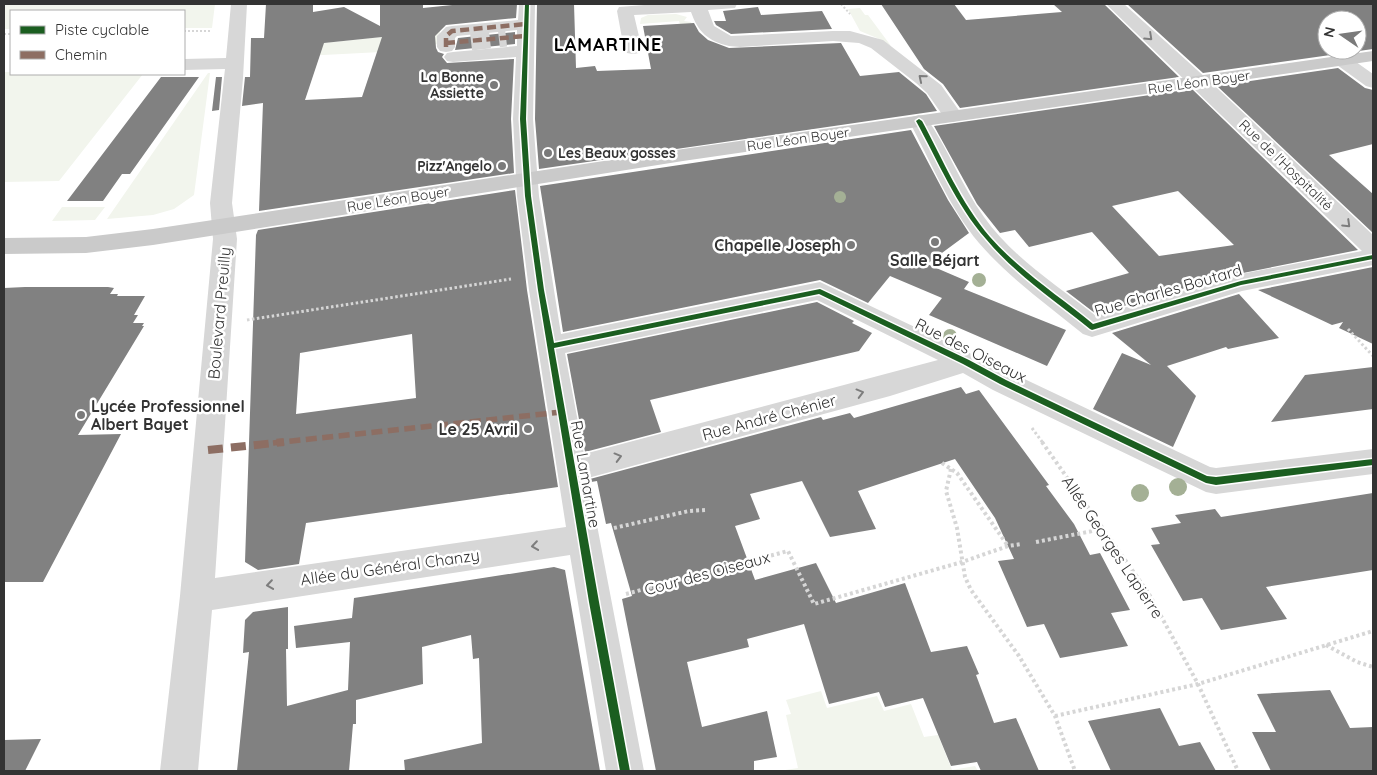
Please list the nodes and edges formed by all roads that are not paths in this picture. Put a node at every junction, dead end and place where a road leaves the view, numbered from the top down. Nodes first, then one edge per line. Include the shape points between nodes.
1 (239, 4) edge
2 (526, 4) edge
3 (729, 4) edge
4 (1114, 4) edge
5 (652, 6) edge
6 (698, 6) junction
7 (506, 37) tunnel mouth
8 (525, 37) junction
9 (471, 41) tunnel mouth
10 (448, 49) junction
11 (633, 49) dead end
12 (1343, 60) joint
13 (235, 63) junction
14 (185, 64) edge
15 (1198, 82) junction
16 (1373, 82) edge
17 (952, 116) junction
18 (919, 121) junction
19 (528, 180) junction
20 (224, 225) junction
21 (4, 246) edge
22 (1373, 248) edge
23 (1373, 257) edge
24 (551, 346) junction
25 (966, 362) junction
26 (1373, 462) edge
27 (571, 470) junction
28 (582, 537) junction
29 (197, 596) junction
30 (179, 771) edge
31 (625, 771) edge

1 - 13 street, Boulevard Preuilly
2 - 8 street, Rue Lamartine
3 - 6 street
4 -> 15 street, Rue de l'Hospitalité
5 - 6 street
5 - 11 street via 625,11
17 -> 6 street via 934,89 877,44 850,36 729,41 715,37 706,29
7 - 8 street
8 - 10 street
8 - 10 street via 452,31 446,36
8 - 19 street, Rue Lamartine via 524,120
9 - 10 street
12 - 15 main road, Rue Léon Boyer
12 - 16 street
13 - 14 street
13 - 20 street, Boulevard Preuilly via 223,176
15 - 17 main road, Rue Léon Boyer
15 -> 22 street, Rue de l'Hospitalité
17 - 18 main road, Rue Léon Boyer
18 - 19 main road, Rue Léon Boyer
18 - 23 street, Rue Charles Boutard via 969,212 988,238 1092,327 1241,283
19 - 20 main road, Rue Léon Boyer
19 - 24 street, Rue Lamartine via 538,275
20 - 21 main road, Rue Léon Boyer via 86,245
20 - 29 street, Boulevard Preuilly
24 - 25 street, Rue des Oiseaux via 820,291
24 - 27 street, Rue Lamartine
25 - 26 street, Rue des Oiseaux via 1211,480
27 -> 25 street, Rue André Chénier
27 - 28 street, Rue Lamartine
28 -> 29 street, Allée du Général Chanzy
28 - 31 street, Rue Lamartine
29 - 30 street, Boulevard Preuilly

